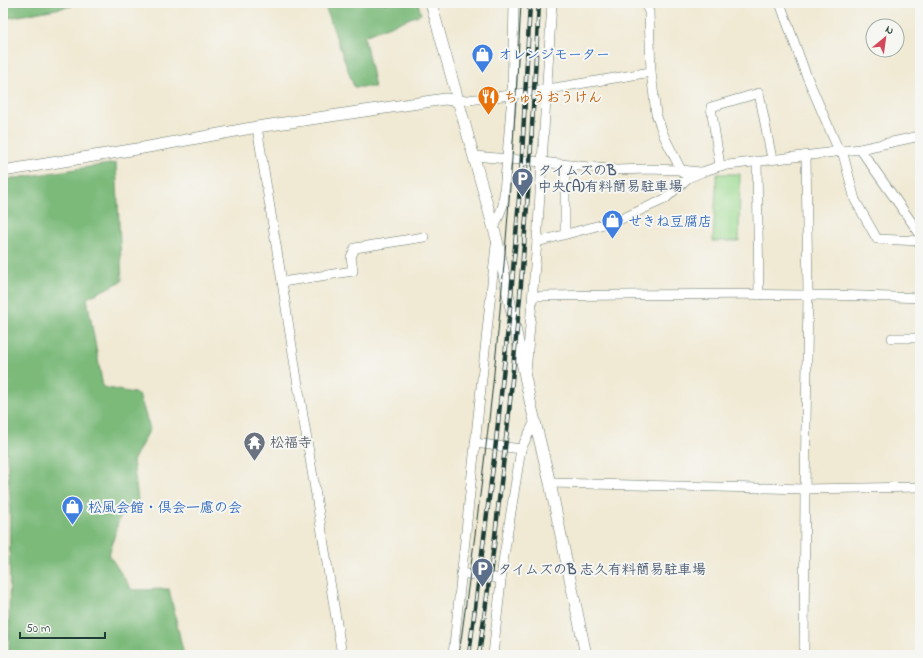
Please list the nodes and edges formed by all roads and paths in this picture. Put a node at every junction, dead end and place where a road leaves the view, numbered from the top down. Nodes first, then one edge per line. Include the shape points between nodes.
1 (431, 3) edge
2 (514, 3) edge
3 (552, 3) edge
4 (645, 3) edge
5 (780, 3) edge
6 (651, 72) junction
7 (546, 90) junction
8 (512, 96) junction
9 (459, 101) junction
10 (257, 127) junction
11 (920, 136) edge
12 (860, 149) junction
13 (841, 151) junction
14 (806, 155) junction
15 (474, 156) junction
16 (506, 159) junction
17 (772, 159) junction
18 (757, 161) junction
19 (542, 162) junction
20 (565, 165) junction
21 (720, 166) junction
22 (680, 170) junction
23 (3, 171) edge
24 (702, 172) junction
25 (688, 178) junction
26 (495, 234) junction
27 (565, 234) junction
28 (920, 234) edge
29 (424, 237) dead end
30 (920, 241) edge
31 (537, 242) junction
32 (282, 282) junction
33 (759, 295) junction
34 (808, 295) junction
35 (533, 296) junction
36 (920, 298) edge
37 (892, 338) dead end
38 (920, 338) edge
39 (526, 380) junction
40 (535, 421) junction
41 (475, 443) junction
42 (521, 449) junction
43 (550, 483) junction
44 (920, 487) edge
45 (805, 489) junction
46 (462, 572) junction
47 (502, 579) junction
48 (342, 655) edge
49 (453, 655) edge
50 (493, 655) edge
51 (586, 655) edge
52 (804, 655) edge

1 - 9 street
2 - 8 street
3 - 7 street
4 - 6 street via 649,12
5 - 13 street via 805,72
6 - 7 street
6 - 22 street via 656,114
7 - 8 street
7 - 19 street
8 - 9 street
8 - 16 street
9 - 10 street via 445,99
9 - 15 street
10 - 23 street
10 - 32 street
11 - 12 street
12 - 13 street
12 - 28 street
13 - 14 street
13 - 30 street via 855,200 877,239
14 - 17 street
14 - 34 street
15 - 16 street
15 - 26 street
16 - 19 street
16 - 26 street via 503,205
17 - 18 street
17 - 21 street via 759,93 711,107
18 - 21 street
18 - 33 street
19 - 20 street
19 - 31 street
20 - 22 street via 617,170
20 - 27 street
21 - 24 street
22 - 24 street
22 - 25 street
24 - 25 street
25 - 27 street via 664,199 619,220
26 - 39 street
26 - 41 street
27 - 31 street
29 - 32 street via 355,248 351,257 353,271
31 - 35 street
32 - 48 street
33 - 34 street
33 - 35 street
34 - 36 street
34 - 45 street
35 - 39 street
37 - 38 street
39 - 40 street
40 - 42 street
40 - 43 street
41 - 42 street
41 - 46 street
42 - 47 street
43 - 45 street
43 - 51 street
44 - 45 street
45 - 52 street
46 - 47 street
46 - 49 street
47 - 50 street

